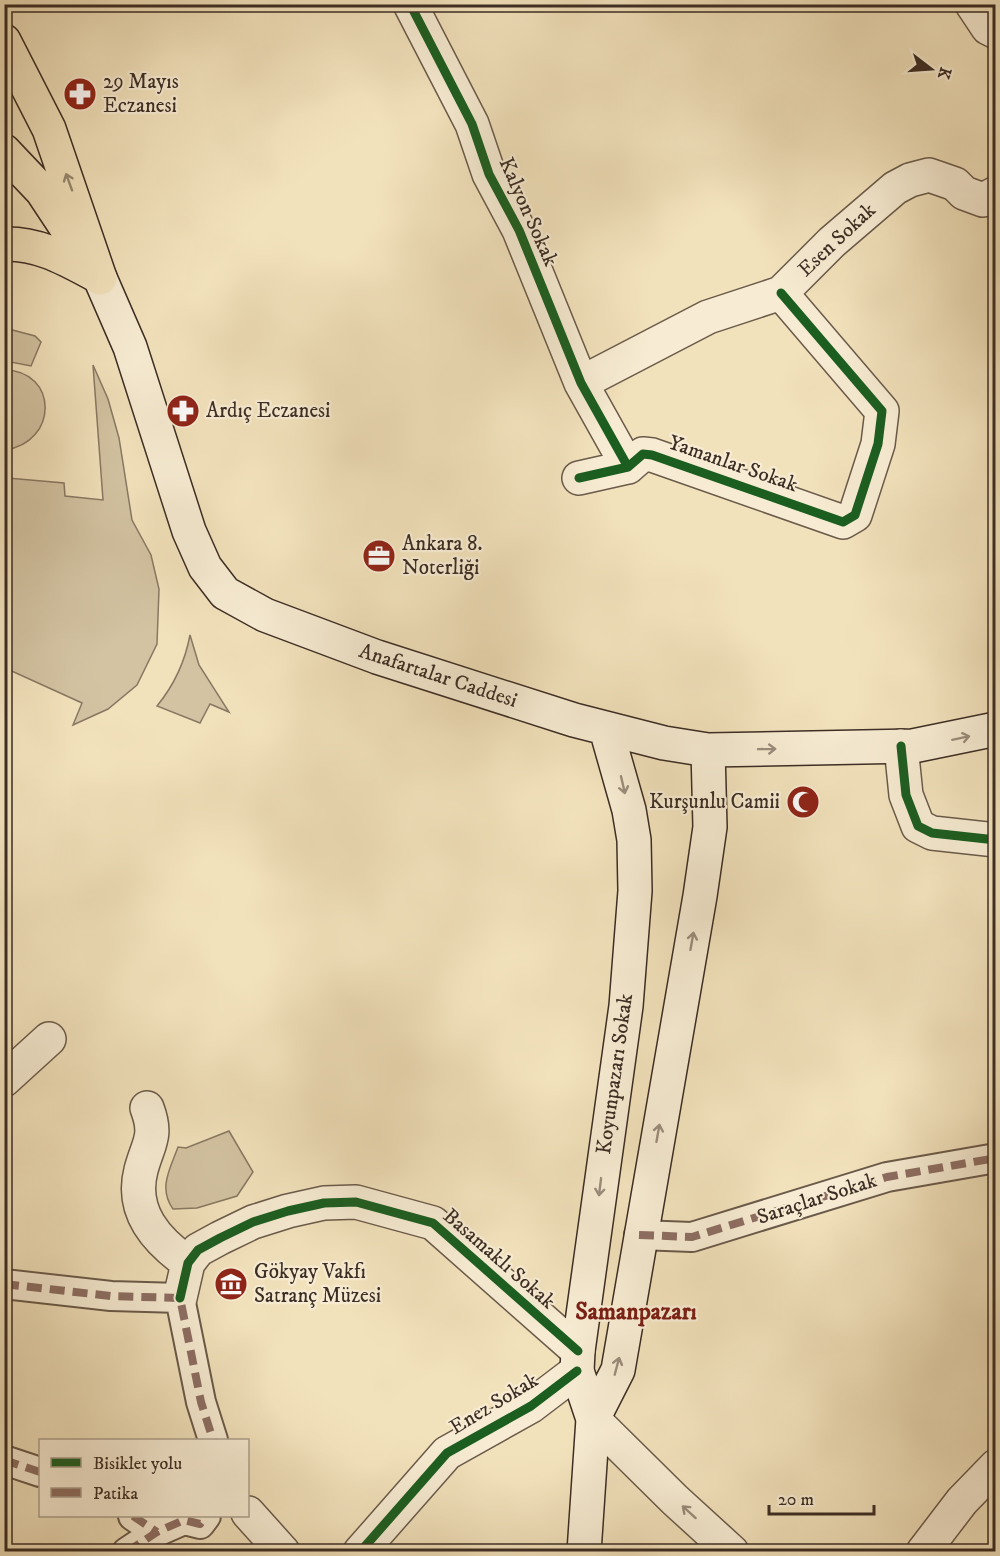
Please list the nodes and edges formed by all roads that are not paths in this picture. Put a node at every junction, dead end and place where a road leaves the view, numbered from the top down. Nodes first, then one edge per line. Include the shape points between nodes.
1 (410, 4) edge
2 (972, 4) edge
3 (996, 32) edge
4 (4, 41) edge
5 (4, 151) edge
6 (991, 205) edge
7 (4, 244) edge
8 (100, 278) junction
9 (782, 293) junction
10 (581, 383) junction
11 (628, 466) junction
12 (579, 478) dead end
13 (606, 729) junction
14 (996, 729) edge
15 (901, 746) junction
16 (708, 750) junction
17 (996, 840) edge
18 (49, 1039) dead end
19 (4, 1080) edge
20 (147, 1108) dead end
21 (996, 1158) edge
22 (639, 1235) junction
23 (188, 1263) junction
24 (4, 1284) edge
25 (180, 1298) junction
26 (578, 1361) junction
27 (593, 1419) junction
28 (213, 1439) edge
29 (4, 1460) edge
30 (996, 1466) edge
31 (39, 1472) edge
32 (249, 1514) edge
33 (136, 1517) edge
34 (205, 1517) edge
35 (157, 1532) junction
36 (127, 1551) edge
37 (283, 1551) edge
38 (360, 1551) edge
39 (584, 1551) edge
40 (732, 1551) edge
41 (923, 1551) edge

1 - 10 street, Kalyon Sokak via 472,124 489,174 519,230
2 - 3 street via 988,28
8 -> 4 main road via 48,129
5 - 8 main road via 42,191
6 - 9 street, Esen Sokak via 936,177 910,180 895,188 832,242
7 - 8 main road via 23,244 57,254
8 - 13 street, Anafartalar Caddesi via 130,347 189,531 205,567 225,593 302,631
9 - 10 street, Esen Sokak via 708,317
9 - 11 street, Yamanlar Sokak via 882,411 878,444 855,515 843,522 652,455 643,454
10 - 11 street, Kalyon Sokak
11 - 12 street, Yamanlar Sokak
13 - 16 street, Anafartalar Caddesi
13 -> 26 street, Koyunpazarı Sokak via 629,810 635,891 626,1006
15 -> 14 street, Anafartalar Caddesi via 964,738
16 -> 15 street, Anafartalar Caddesi
15 - 17 street via 906,795 918,826 932,833
22 -> 16 street via 710,827
18 - 19 street
20 - 23 street via 154,1127 140,1174 141,1211 162,1245
21 - 22 street, Saraçlar Sokak via 886,1177 692,1237
27 -> 22 street via 618,1370
23 - 25 street
23 - 26 street, Basamaklı Sokak via 198,1250 253,1222 324,1203 356,1202 434,1223
24 - 25 street via 111,1296
25 - 28 street via 201,1402
26 - 27 street, Koyunpazarı Sokak
26 - 38 street, Enez Sokak via 531,1406 447,1453
27 - 39 street
40 -> 27 street, Koyunpazarı Sokak
29 - 31 street
30 - 41 street
32 - 37 street
33 - 35 street
34 - 35 street via 200,1524 184,1520
35 - 36 street

